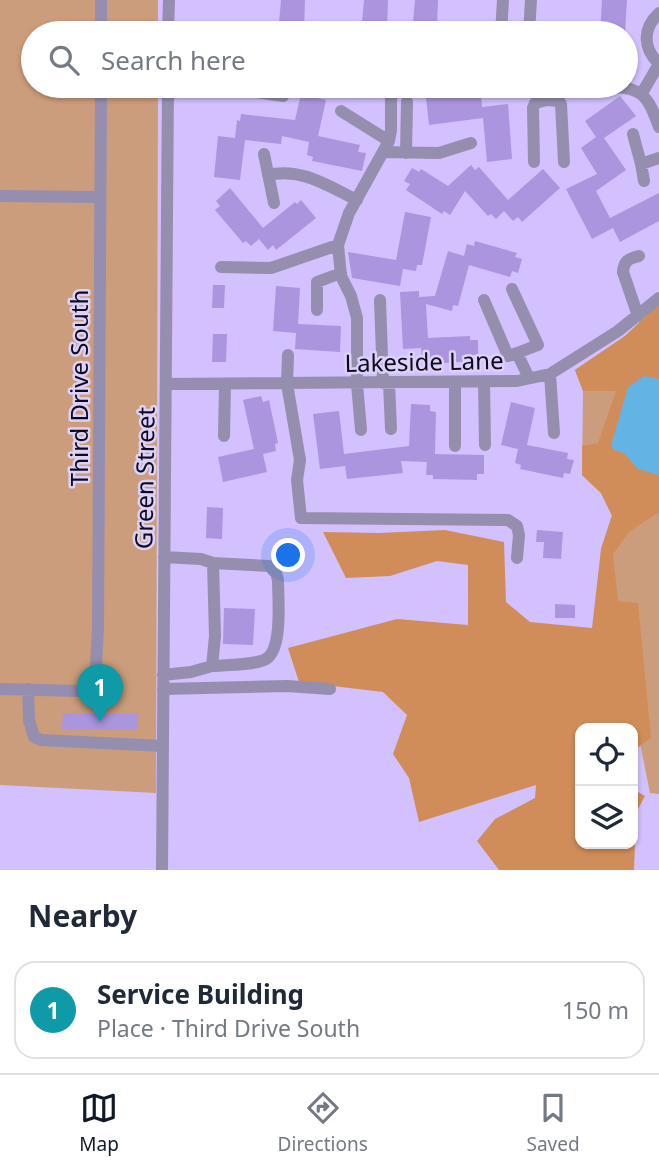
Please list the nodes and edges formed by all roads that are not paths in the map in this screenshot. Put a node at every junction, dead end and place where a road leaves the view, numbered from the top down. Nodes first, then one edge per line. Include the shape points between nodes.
1 (101, 0) edge
2 (169, 0) edge
3 (503, 0) edge
4 (531, 0) edge
5 (659, 13) edge
6 (101, 21) edge
7 (169, 21) edge
8 (502, 21) edge
9 (530, 21) edge
10 (659, 64) edge
11 (638, 91) edge
12 (642, 93) junction
13 (101, 98) edge
14 (168, 98) edge
15 (391, 98) edge
16 (547, 100) joint
17 (407, 102) dead end
18 (341, 111) dead end
19 (659, 127) edge
20 (633, 134) dead end
21 (471, 143) dead end
22 (386, 147) junction
23 (405, 153) junction
24 (264, 154) dead end
25 (659, 158) edge
26 (534, 162) dead end
27 (564, 162) dead end
28 (641, 164) junction
29 (268, 175) junction
30 (644, 181) dead end
31 (0, 196) edge
32 (100, 197) junction
33 (357, 200) junction
34 (274, 203) dead end
35 (338, 245) junction
36 (639, 256) dead end
37 (221, 267) dead end
38 (341, 273) junction
39 (512, 289) dead end
40 (659, 298) edge
41 (380, 300) dead end
42 (484, 300) dead end
43 (317, 310) dead end
44 (638, 316) junction
45 (517, 352) junction
46 (288, 355) dead end
47 (550, 374) junction
48 (529, 378) junction
49 (484, 381) junction
50 (455, 382) junction
51 (386, 383) junction
52 (166, 384) junction
53 (225, 384) junction
54 (288, 384) junction
55 (357, 384) junction
56 (391, 429) dead end
57 (362, 430) dead end
58 (554, 433) dead end
59 (224, 436) dead end
60 (485, 445) dead end
61 (455, 446) dead end
62 (164, 557) junction
63 (517, 558) dead end
64 (213, 563) junction
65 (212, 666) junction
66 (163, 675) junction
67 (0, 689) edge
68 (163, 689) junction
69 (330, 689) dead end
70 (28, 690) junction
71 (163, 746) junction
72 (162, 870) edge

1 - 6 street
2 - 7 street
3 - 8 street
4 - 9 street
5 - 10 street via 646,38 647,48
10 - 12 street
11 - 12 street
12 - 19 street via 651,103
13 - 32 street, Third Drive South
14 - 52 street, Green Street
15 - 22 street
16 - 26 street via 534,103
16 - 27 street via 561,104
17 - 23 street
18 - 22 street
20 - 28 street
21 - 23 street via 439,153
22 - 23 street
22 - 33 street
24 - 29 street
25 - 28 street
28 - 30 street
29 - 33 street via 302,174
29 - 34 street
31 - 32 street
32 - 70 street, Third Drive South via 95,683 92,689
33 - 35 street
35 - 37 street via 271,268
35 - 38 street
36 - 44 street via 623,264
38 - 43 street via 317,282
38 - 55 street via 357,318
39 - 45 street via 538,345
40 - 44 street, Lakeside Lane
41 - 51 street
42 - 45 street via 508,356
44 - 47 street, Lakeside Lane
45 - 48 street
46 - 54 street
47 - 48 street, Lakeside Lane
47 - 58 street
48 - 49 street, Lakeside Lane
49 - 50 street, Lakeside Lane
49 - 60 street
50 - 51 street, Lakeside Lane
50 - 61 street
51 - 55 street, Lakeside Lane
51 - 56 street
52 - 53 street, Lakeside Lane
52 - 62 street, Green Street
53 - 54 street, Lakeside Lane
53 - 59 street
54 - 55 street, Lakeside Lane
54 - 63 street via 300,460 301,519 508,520 517,526
55 - 57 street
62 - 64 street
62 - 66 street, Green Street
64 - 65 street
64 - 65 street via 270,566 278,580 274,652 265,661
65 - 66 street
66 - 68 street, Green Street
67 - 70 street
68 - 69 street
68 - 71 street, Green Street
70 - 71 street via 31,729 41,740
71 - 72 street, Green Street

